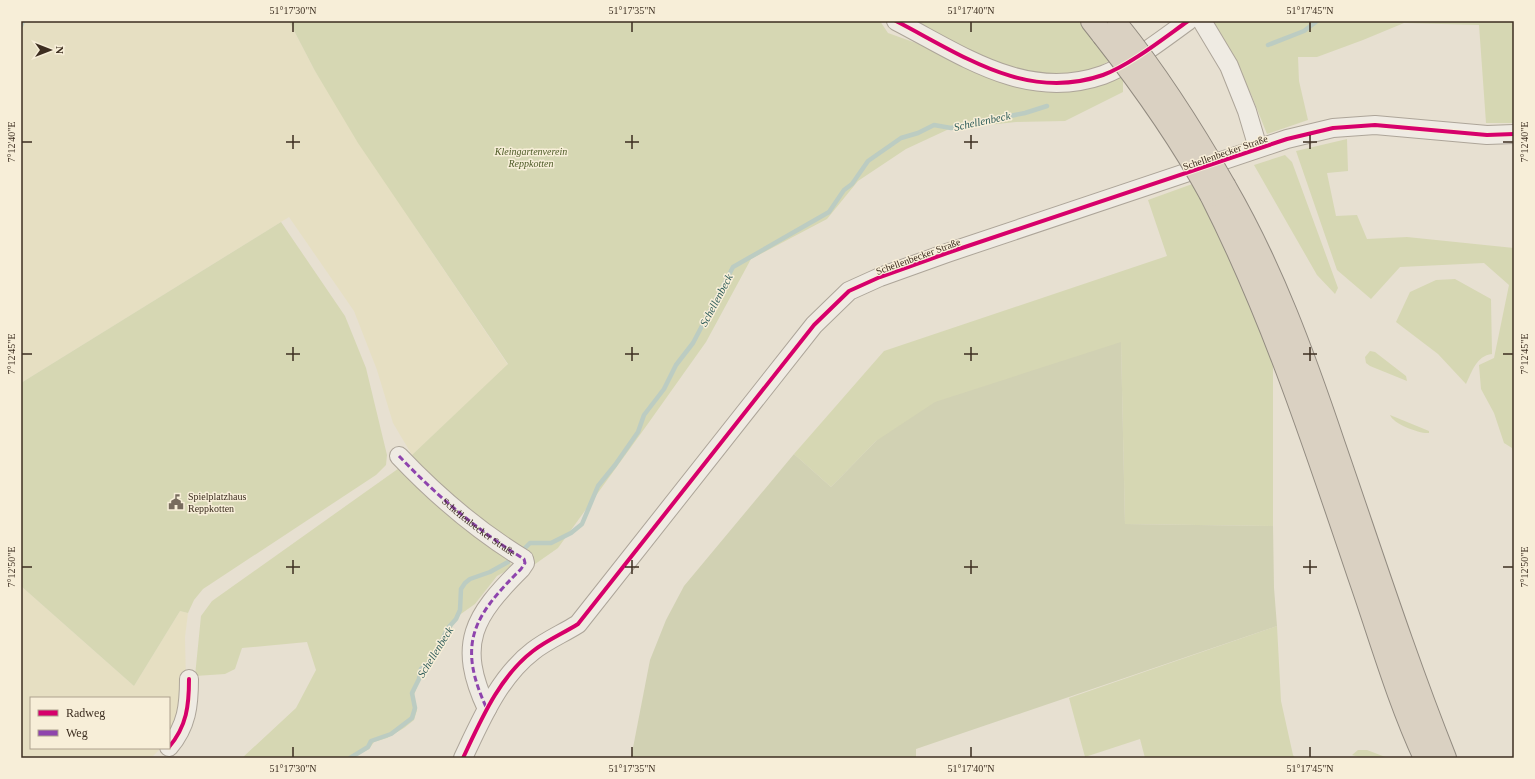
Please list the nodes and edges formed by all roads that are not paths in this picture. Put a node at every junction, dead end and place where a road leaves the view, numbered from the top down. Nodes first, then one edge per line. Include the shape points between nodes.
1 (896, 21) edge
2 (1188, 21) edge
3 (1202, 21) edge
4 (1107, 26) edge
5 (1514, 134) edge
6 (1258, 148) junction
7 (1218, 191) junction
8 (400, 456) dead end
9 (189, 679) dead end
10 (487, 709) junction
11 (170, 744) edge
12 (166, 749) edge
13 (159, 758) edge
14 (463, 758) edge
15 (1425, 758) edge
16 (1445, 758) edge

1 - 2 street via 997,73 1033,83 1072,82 1103,74 1123,64
3 - 6 street, Schellenbecker Straße via 1229,66
4 - 7 highway, bridge via 1134,74 1194,164
5 - 6 street, Schellenbecker Straße via 1487,135 1375,125 1333,128
6 - 10 street, Schellenbecker Straße via 947,253 849,291 814,325 578,624 534,650 517,665
7 - 15 highway via 1287,367 1397,687
7 - 16 highway via 1257,246 1294,331
8 - 10 street, Schellenbecker Straße via 432,490 462,515 524,558 525,563 521,569 482,614 472,639 476,685
9 - 11 street via 189,705 181,728
10 - 14 street, Schellenbecker Straße
12 - 13 street

